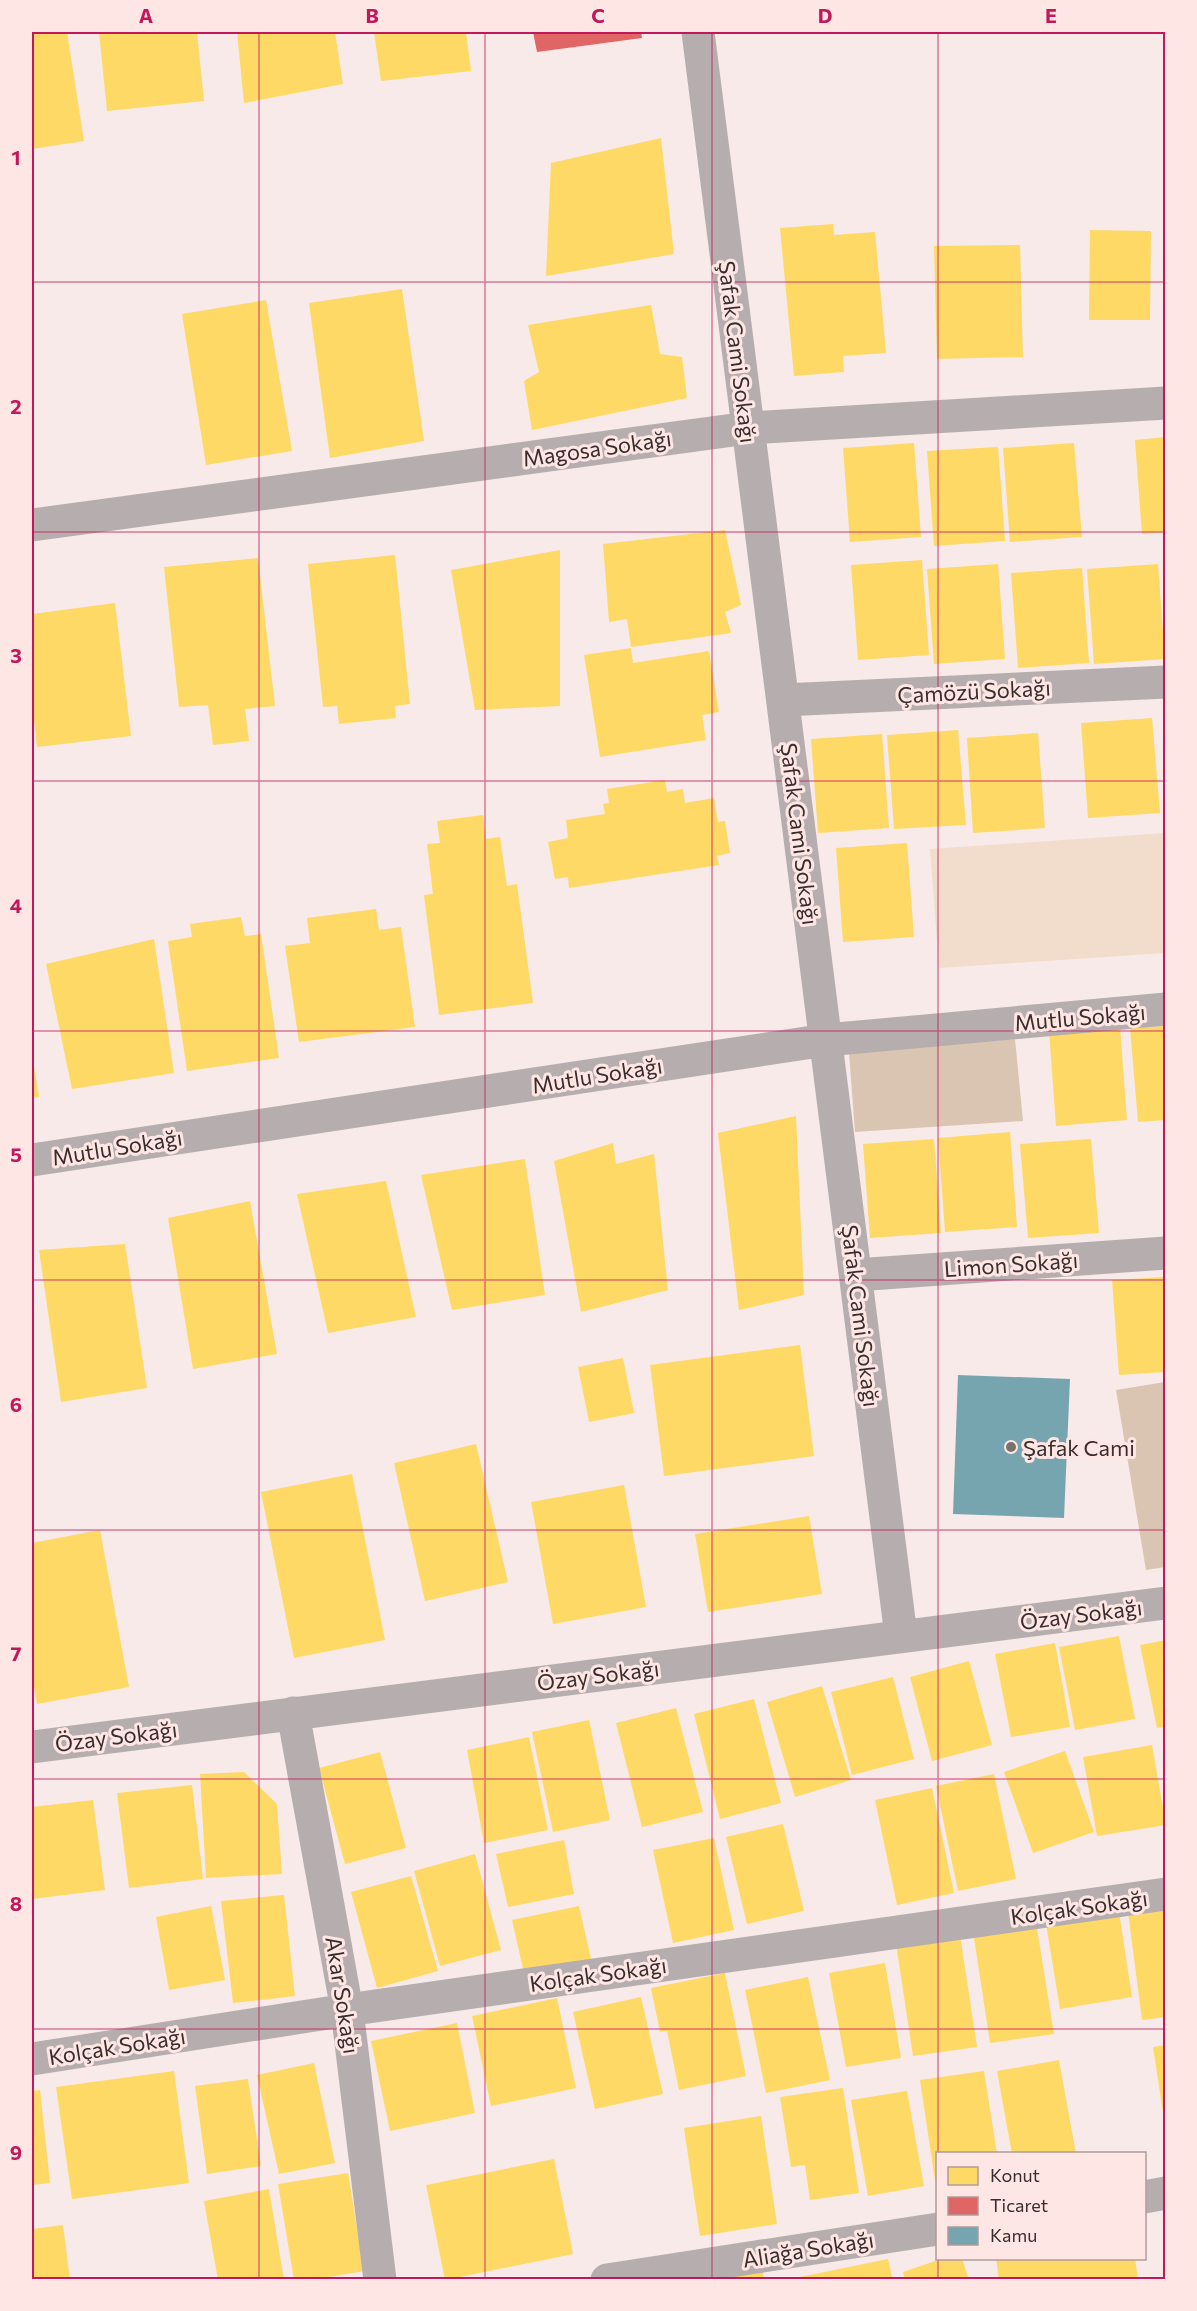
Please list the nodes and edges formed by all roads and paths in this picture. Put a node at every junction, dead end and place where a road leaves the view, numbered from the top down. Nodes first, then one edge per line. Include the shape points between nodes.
1 (698, 32) edge
2 (1166, 403) edge
3 (748, 428) junction
4 (32, 525) edge
5 (1166, 682) edge
6 (783, 700) junction
7 (1166, 1009) edge
8 (826, 1040) junction
9 (32, 1160) edge
10 (1166, 1253) edge
11 (856, 1275) junction
12 (1166, 1603) edge
13 (901, 1636) junction
14 (293, 1713) junction
15 (32, 1747) edge
16 (1166, 1894) edge
17 (347, 2010) junction
18 (32, 2059) edge
19 (1166, 2193) edge
20 (1146, 2197) edge
21 (936, 2229) edge
22 (380, 2280) edge
23 (607, 2280) edge

1 - 3 street, Şafak Cami Sokağı
2 - 3 street, Magosa Sokağı
3 - 4 street, Magosa Sokağı
3 - 6 street, Şafak Cami Sokağı
5 - 6 street, Çamözü Sokağı
6 - 8 street, Şafak Cami Sokağı
7 - 8 street, Mutlu Sokağı
8 - 9 street, Mutlu Sokağı
8 - 11 street, Şafak Cami Sokağı
10 - 11 street, Limon Sokağı
11 - 13 street, Şafak Cami Sokağı
12 - 13 street, Özay Sokağı
13 - 14 street, Özay Sokağı
14 - 15 street, Özay Sokağı
14 - 17 street, Akar Sokağı
16 - 17 street, Kolçak Sokağı
17 - 18 street, Kolçak Sokağı
17 - 22 street, Akar Sokağı
19 - 20 street
21 - 23 street, Aliağa Sokağı

